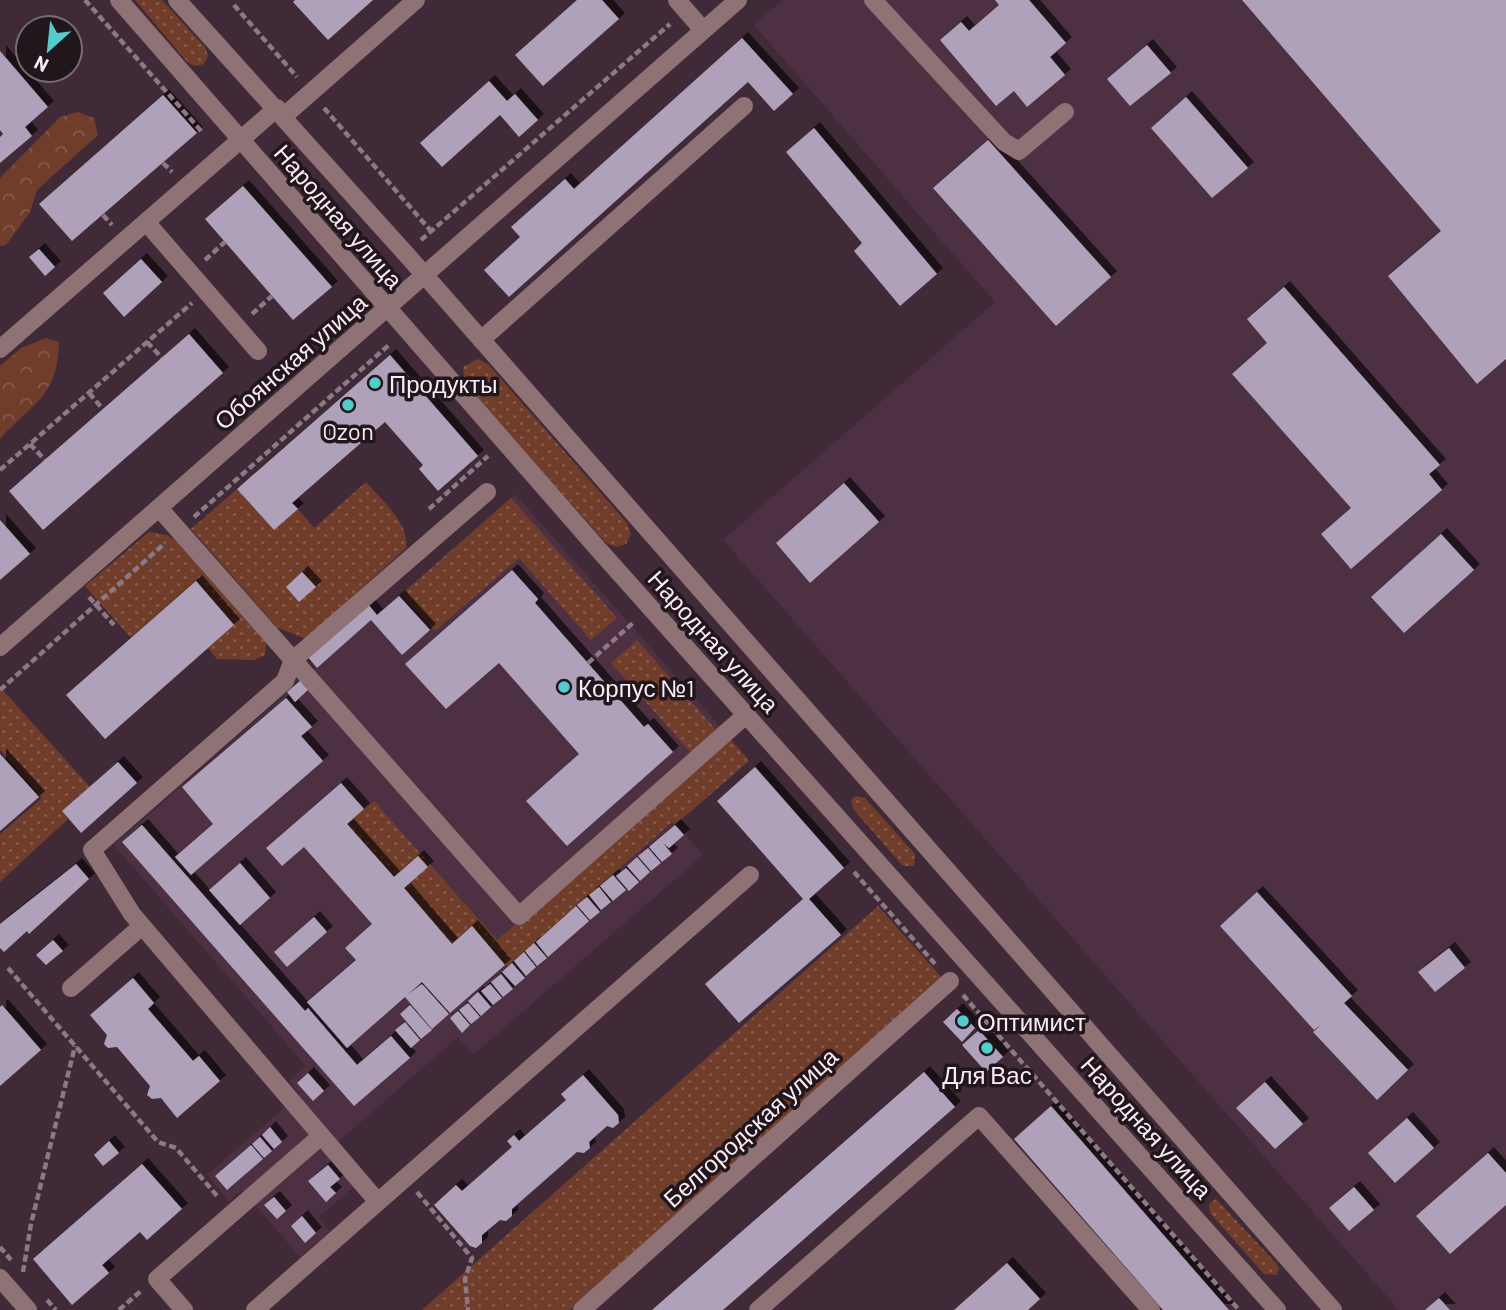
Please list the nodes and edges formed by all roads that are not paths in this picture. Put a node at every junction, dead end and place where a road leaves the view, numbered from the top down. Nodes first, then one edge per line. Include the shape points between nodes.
1 (119, 0) edge
2 (177, 0) edge
3 (416, 0) edge
4 (738, 0) edge
5 (873, 0) edge
6 (682, 5) edge
7 (703, 30) junction
8 (744, 106) dead end
9 (1065, 111) dead end
10 (280, 112) junction
11 (240, 140) junction
12 (146, 222) junction
13 (425, 276) junction
14 (387, 309) junction
15 (481, 340) junction
16 (0, 349) edge
17 (258, 351) dead end
18 (487, 492) dead end
19 (159, 508) junction
20 (1, 644) edge
21 (293, 660) junction
22 (747, 714) junction
23 (750, 875) dead end
24 (142, 926) junction
25 (950, 981) dead end
26 (71, 988) dead end
27 (321, 1136) junction
28 (378, 1202) junction
29 (0, 1278) edge
30 (28, 1310) edge
31 (184, 1310) edge
32 (255, 1310) edge
33 (582, 1310) edge
34 (758, 1310) edge
35 (1151, 1310) edge
36 (1277, 1310) edge
37 (1333, 1310) edge

1 - 11 street, Народная улица
2 - 10 street, Народная улица
3 - 10 street via 311,93
4 - 7 street, Обоянская улица
5 - 9 street via 1004,142 1019,151
6 - 7 street
7 - 13 street, Обоянская улица
8 - 15 street
10 - 11 street
10 - 13 street, Народная улица
11 - 12 street
11 - 14 street, Народная улица
12 - 16 street
12 - 17 street
13 - 14 street, Обоянская улица
13 - 15 street, Народная улица
14 - 19 street, Обоянская улица
14 - 22 street, Народная улица
15 - 37 street, Народная улица
18 - 21 street
19 - 20 street, Обоянская улица
19 - 21 street
21 - 22 street via 519,916
21 - 24 street via 285,681 92,850
22 - 36 street, Народная улица
23 - 28 street
24 - 26 street
24 - 27 street
25 - 33 street, Белгородская улица
27 - 28 street
27 - 31 street via 157,1279
28 - 32 street
29 - 30 street
34 - 35 street via 979,1116

